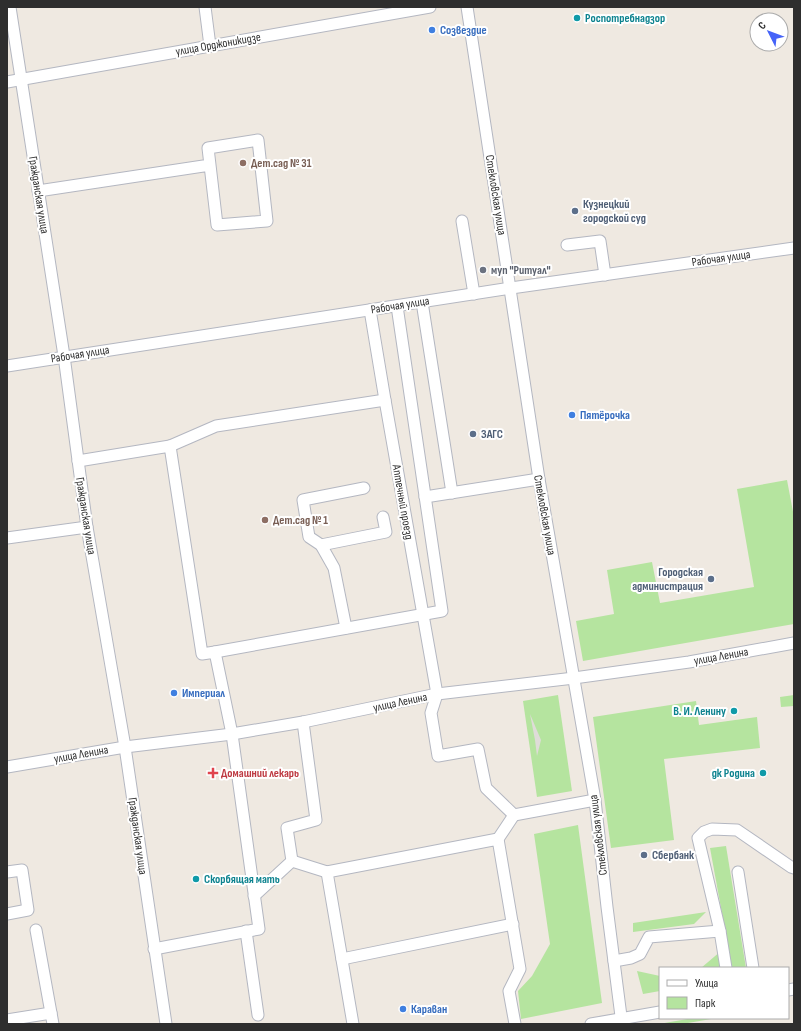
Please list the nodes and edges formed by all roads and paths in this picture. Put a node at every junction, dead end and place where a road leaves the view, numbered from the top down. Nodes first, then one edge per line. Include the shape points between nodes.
1 (10, 7) edge
2 (204, 7) edge
3 (430, 7) edge
4 (467, 7) edge
5 (210, 46) junction
6 (21, 79) junction
7 (7, 82) edge
8 (210, 165) junction
9 (38, 191) junction
10 (462, 221) dead end
11 (567, 246) dead end
12 (794, 248) edge
13 (605, 275) junction
14 (510, 288) junction
15 (474, 294) junction
16 (422, 302) junction
17 (397, 306) junction
18 (370, 310) junction
19 (64, 356) junction
20 (7, 366) edge
21 (385, 400) junction
22 (170, 446) junction
23 (78, 461) junction
24 (539, 479) junction
25 (364, 488) dead end
26 (452, 493) junction
27 (426, 497) junction
28 (383, 517) dead end
29 (87, 527) junction
30 (7, 538) edge
31 (321, 545) junction
32 (422, 615) junction
33 (346, 628) junction
34 (794, 642) edge
35 (215, 652) junction
36 (574, 678) junction
37 (437, 694) junction
38 (303, 722) junction
39 (232, 734) junction
40 (125, 746) junction
41 (7, 767) edge
42 (595, 800) junction
43 (514, 815) junction
44 (498, 838) junction
45 (292, 861) junction
46 (794, 868) edge
47 (7, 872) edge
48 (327, 872) junction
49 (738, 872) dead end
50 (254, 896) junction
51 (7, 914) edge
52 (512, 924) junction
53 (36, 930) dead end
54 (720, 931) junction
55 (246, 932) junction
56 (154, 948) junction
57 (342, 959) junction
58 (614, 961) junction
59 (726, 967) edge
60 (753, 967) edge
61 (659, 1012) edge
62 (258, 1015) dead end
63 (52, 1018) edge
64 (7, 1020) edge
65 (622, 1021) edge
66 (166, 1024) edge
67 (353, 1024) edge
68 (515, 1024) edge
69 (591, 1024) edge

1 - 6 street, Гражданская улица
2 - 5 street
3 - 5 street, улица Орджоникидзе
4 - 14 street, Стекловская улица
5 - 6 street, улица Орджоникидзе
6 - 7 street, улица Орджоникидзе
6 - 9 street, Гражданская улица
8 - 8 street via 208,148 258,140 267,221 217,225
8 - 9 street
9 - 19 street, Гражданская улица
10 - 15 street
11 - 13 street via 600,241
12 - 13 street, Рабочая улица
13 - 14 street, Рабочая улица
14 - 15 street, Рабочая улица
14 - 24 street, Стекловская улица
15 - 16 street, Рабочая улица
16 - 17 street, Рабочая улица
16 - 26 street
17 - 18 street, Рабочая улица
17 - 27 street
18 - 19 street, Рабочая улица
18 - 21 street, Аптечный проезд
19 - 20 street, Рабочая улица
19 - 23 street, Гражданская улица
21 - 22 street via 216,426
21 - 32 street, Аптечный проезд
22 - 23 street
22 - 35 street via 202,654
23 - 29 street, Гражданская улица
24 - 26 street
24 - 36 street, Стекловская улица
25 - 31 street via 303,500 308,537
26 - 27 street
27 - 32 street via 442,611
28 - 31 street via 386,532
29 - 30 street
29 - 40 street, Гражданская улица
31 - 33 street via 334,568
32 - 33 street
32 - 37 street, Аптечный проезд
33 - 35 street
34 - 36 street, улица Ленина via 689,662
35 - 39 street
36 - 37 street, улица Ленина
36 - 42 street, Стекловская улица
37 - 38 street, улица Ленина
37 - 43 street via 431,713 438,756 478,749 486,788
38 - 39 street, улица Ленина
38 - 45 street via 316,820 287,828
39 - 40 street, улица Ленина
39 - 50 street
40 - 41 street, улица Ленина
40 - 56 street, Гражданская улица
42 - 43 street
42 - 58 street, Стекловская улица
43 - 44 street
44 - 48 street
44 - 52 street
45 - 48 street
45 - 50 street
46 - 54 street via 737,830 712,829 704,832 698,838
47 - 51 street via 22,870 28,910
48 - 57 street
49 - 60 street
50 - 55 street via 259,929
52 - 57 street
52 - 68 street via 520,969 509,991
53 - 63 street
54 - 58 street via 649,937 640,954
54 - 59 street
55 - 56 street
55 - 62 street
56 - 66 street, Гражданская улица
57 - 67 street
58 - 65 street, Стекловская улица
61 - 65 street
63 - 64 street
65 - 69 street

